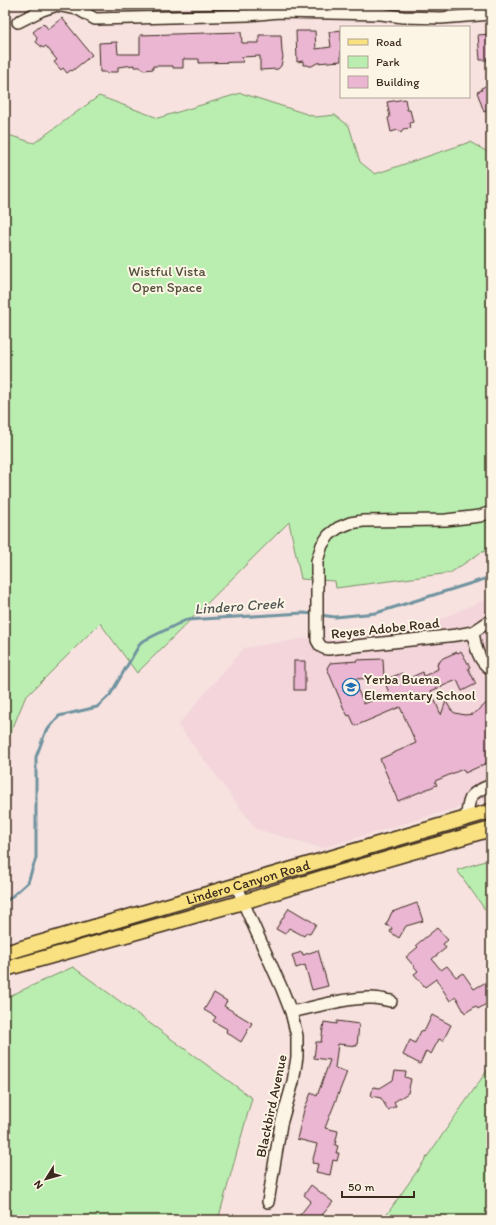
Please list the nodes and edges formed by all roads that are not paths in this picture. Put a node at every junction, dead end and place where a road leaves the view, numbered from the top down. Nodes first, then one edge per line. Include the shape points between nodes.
1 (381, 9) edge
2 (491, 14) edge
3 (18, 22) dead end
4 (491, 512) edge
5 (491, 620) edge
6 (473, 632) junction
7 (491, 669) edge
8 (491, 785) edge
9 (491, 812) edge
10 (466, 819) junction
11 (491, 829) edge
12 (237, 885) junction
13 (243, 902) junction
14 (5, 953) edge
15 (5, 968) edge
16 (391, 1001) dead end
17 (291, 1012) junction
18 (268, 1202) dead end

1 - 2 street via 403,17 433,18
1 - 3 street via 95,19 78,9 57,5
4 - 6 street, Reyes Adobe Road via 480,516 446,520 350,523 329,535 322,545 318,561 317,640 324,649
5 - 6 street, Reyes Adobe Road
6 - 7 street via 480,656
8 - 10 street via 471,795
9 - 10 main road, Lindero Canyon Road
10 - 12 main road, Lindero Canyon Road
11 - 13 main road, Lindero Canyon Road
12 - 13 street, Blackbird Avenue
12 - 14 main road, Lindero Canyon Road
13 - 15 main road, Lindero Canyon Road
13 - 17 street, Blackbird Avenue
16 - 17 street via 356,999
17 - 18 street, Blackbird Avenue via 297,1036 297,1057 281,1124

